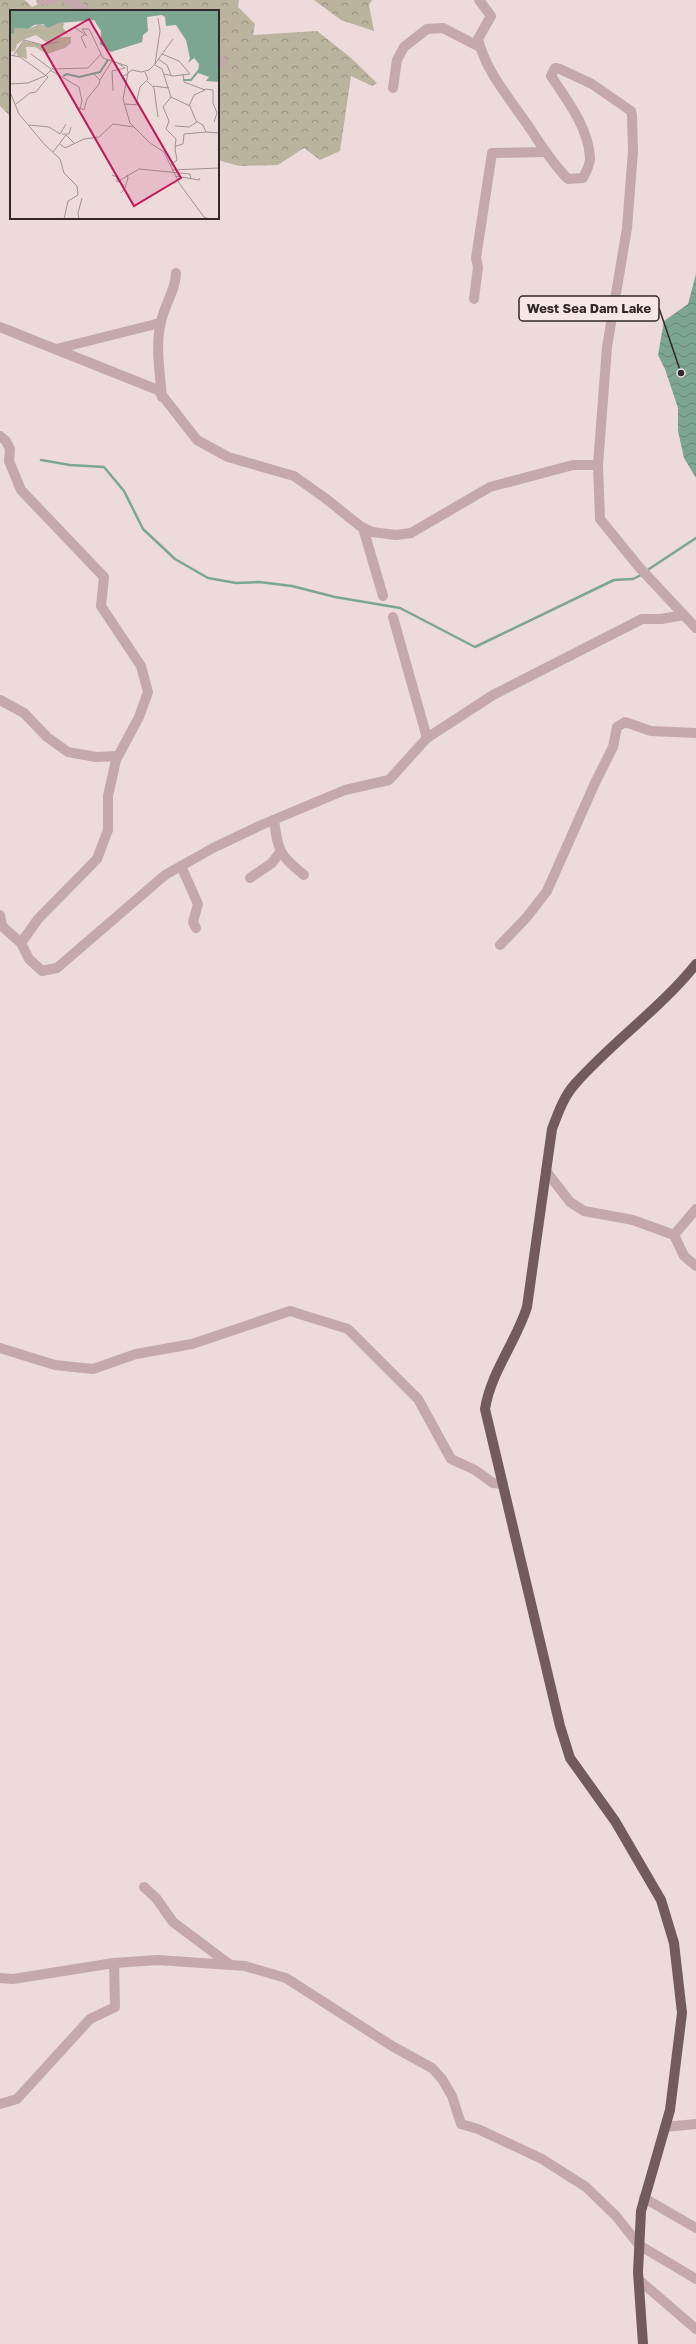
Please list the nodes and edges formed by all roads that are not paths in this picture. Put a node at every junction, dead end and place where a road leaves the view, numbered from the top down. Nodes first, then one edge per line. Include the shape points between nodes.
1 (41, 0) edge
2 (52, 0) edge
3 (67, 0) edge
4 (479, 0) edge
5 (84, 10) edge
6 (480, 47) junction
7 (393, 88) dead end
8 (545, 152) junction
9 (176, 273) dead end
10 (474, 299) dead end
11 (160, 323) junction
12 (0, 327) edge
13 (56, 348) junction
14 (162, 397) junction
15 (0, 436) edge
16 (598, 465) junction
17 (363, 528) junction
18 (383, 596) dead end
19 (684, 615) junction
20 (393, 617) dead end
21 (696, 628) edge
22 (0, 700) edge
23 (696, 733) edge
24 (427, 738) junction
25 (118, 756) junction
26 (274, 820) junction
27 (280, 852) junction
28 (181, 866) junction
29 (304, 875) dead end
30 (250, 878) dead end
31 (0, 915) edge
32 (2, 928) edge
33 (196, 928) dead end
34 (21, 943) junction
35 (500, 946) dead end
36 (696, 964) edge
37 (546, 1171) junction
38 (696, 1209) edge
39 (674, 1235) junction
40 (696, 1266) edge
41 (0, 1348) edge
42 (503, 1484) junction
43 (144, 1887) dead end
44 (114, 1963) junction
45 (229, 1964) junction
46 (0, 1978) edge
47 (0, 2104) edge
48 (696, 2124) edge
49 (665, 2127) junction
50 (644, 2198) junction
51 (696, 2228) edge
52 (639, 2245) junction
53 (639, 2280) junction
54 (696, 2280) edge
55 (696, 2329) edge
56 (643, 2344) edge

1 - 2 street
3 - 5 street
4 - 6 street via 491,16 478,39
6 - 7 street via 443,28 427,29 404,47 397,60
6 - 8 street via 481,53 511,103
8 - 10 street via 492,153 476,258 478,267
8 - 16 street via 568,179 584,178 591,159 584,132 551,76 554,68 592,84 632,116 633,151 627,228 607,347
9 - 11 street via 176,284 169,295
11 - 13 street
11 - 14 street
12 - 13 street
13 - 14 street via 158,390
14 - 17 street via 197,440 228,457 294,476
15 - 25 street via 10,449 9,461 21,490 104,577 101,606 141,666 148,692 139,717
16 - 17 street via 573,465 490,487 412,533 378,533
16 - 19 street via 600,519
17 - 18 street
19 - 21 street
19 - 24 street via 642,619 500,692
20 - 24 street
22 - 25 street via 24,713 47,737 68,752 96,757
23 - 35 street via 651,731 625,722 617,727 613,746 547,891
24 - 26 street via 389,780 345,790
25 - 34 street via 108,796 108,830 97,859 38,919
26 - 27 street
26 - 28 street
27 - 29 street
27 - 30 street via 272,863
28 - 33 street via 198,904 193,922
28 - 34 street via 165,875 57,968 42,971 29,959
31 - 32 street
32 - 34 street
36 - 37 main road via 672,992 575,1084 562,1104 552,1129
37 - 39 street via 570,1202 584,1211 633,1220
37 - 42 main road via 527,1307 520,1328 487,1398 486,1409
38 - 39 street
39 - 40 street via 684,1256
41 - 42 street via 55,1365 93,1369 136,1354 192,1344 290,1310 348,1329 418,1399 451,1459 475,1470 493,1483
42 - 49 main road via 560,1726 570,1758 615,1821 661,1900 674,1943 682,2013 670,2110
43 - 45 street via 156,1898 173,1922
44 - 45 street via 158,1960
44 - 46 street via 13,1979
44 - 47 street via 115,2007 90,2019 17,2099
45 - 52 street via 286,1978 392,2046 432,2068 452,2096 461,2124 478,2129 542,2159 586,2187 616,2216
48 - 49 street
49 - 50 main road
50 - 51 street
50 - 52 main road
52 - 53 main road
52 - 54 street
53 - 55 street
53 - 56 main road

